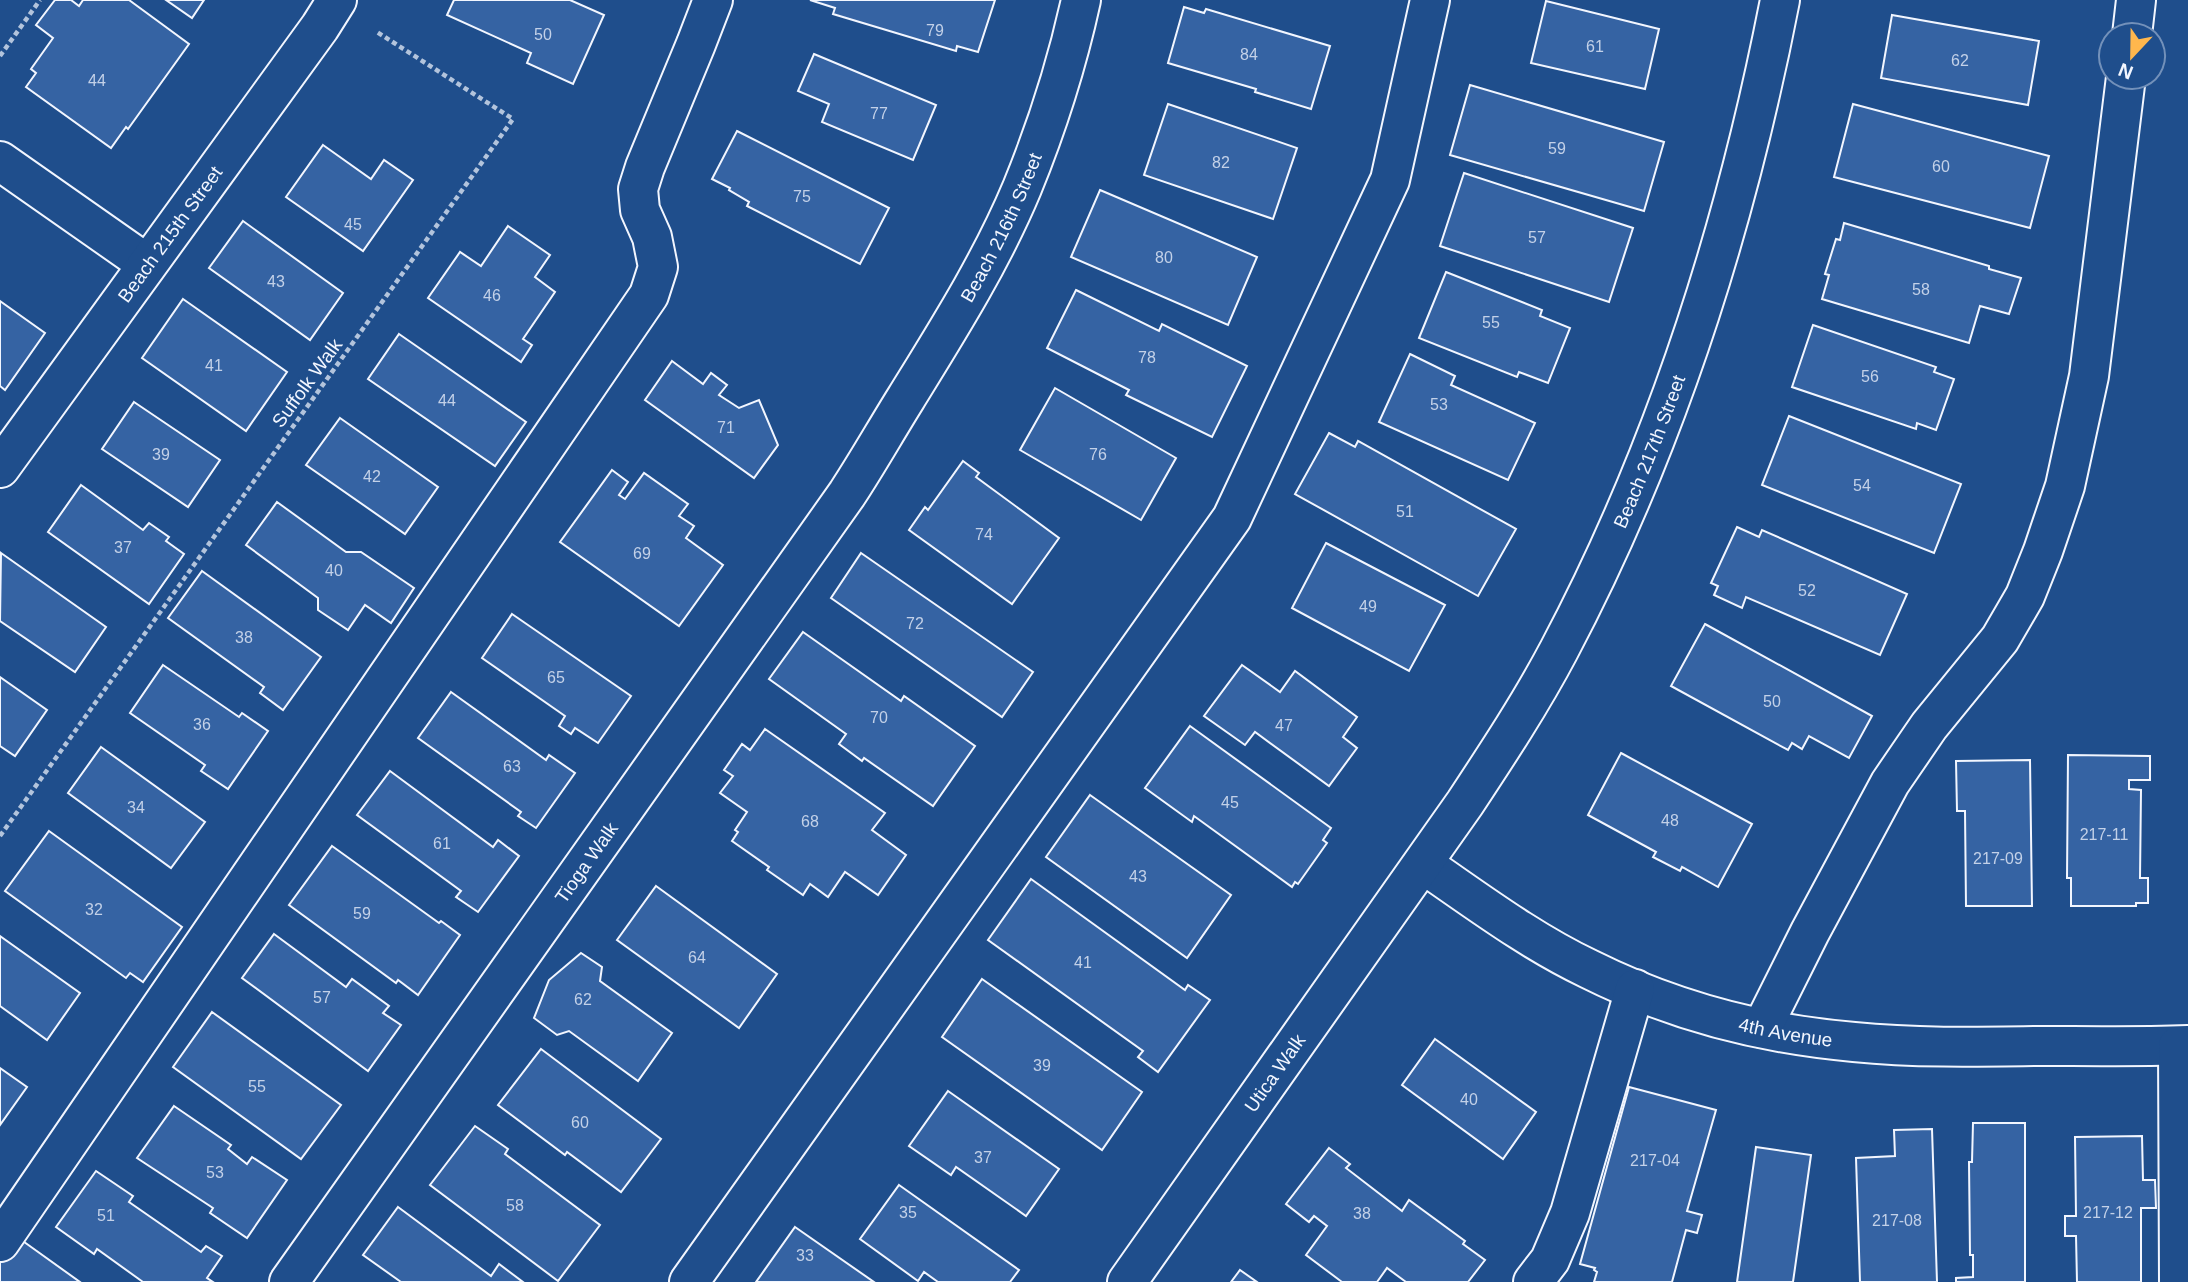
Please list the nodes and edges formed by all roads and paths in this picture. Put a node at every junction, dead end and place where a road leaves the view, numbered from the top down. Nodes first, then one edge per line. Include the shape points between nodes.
1 (40, 0) edge
2 (713, 0) edge
3 (1082, 0) edge
4 (1430, 0) edge
5 (1780, 0) edge
6 (2136, 0) edge
7 (331, 11) edge
8 (2134, 21) edge
9 (0, 56) edge
10 (2124, 91) edge
11 (0, 161) edge
12 (147, 264) junction
13 (882, 439) joint
14 (0, 468) edge
15 (0, 836) edge
16 (1423, 864) junction
17 (1634, 989) junction
18 (1762, 1028) junction
19 (2183, 1045) edge
20 (0, 1242) edge
21 (289, 1282) edge
22 (689, 1282) edge
23 (1127, 1282) edge
24 (1533, 1282) edge
25 (2179, 1282) edge

1 - 9 path
2 - 20 street via 638,189 658,267 649,295
3 - 13 street, Beach 216th Street via 1056,93 1021,190 957,316
4 - 22 street via 1390,180 1232,518
5 - 16 street, Beach 217th Street via 1718,258 1648,462 1559,650 1509,737
6 - 8 street
7 - 12 street, Beach 215th Street
7 - 15 path, Suffolk Walk via 513,119
10 - 18 street via 2089,376 2065,486 2043,551 2025,596 2000,639 1929,726 1890,783
11 - 12 street
12 - 14 street, Beach 215th Street
13 - 21 street, Tioga Walk via 848,494
16 - 17 street, 4th Avenue via 1539,942
16 - 23 street, Utica Walk
17 - 18 street, 4th Avenue
17 - 24 street via 1570,1213 1550,1260
18 - 19 street, 4th Avenue via 1854,1043
19 - 25 street

